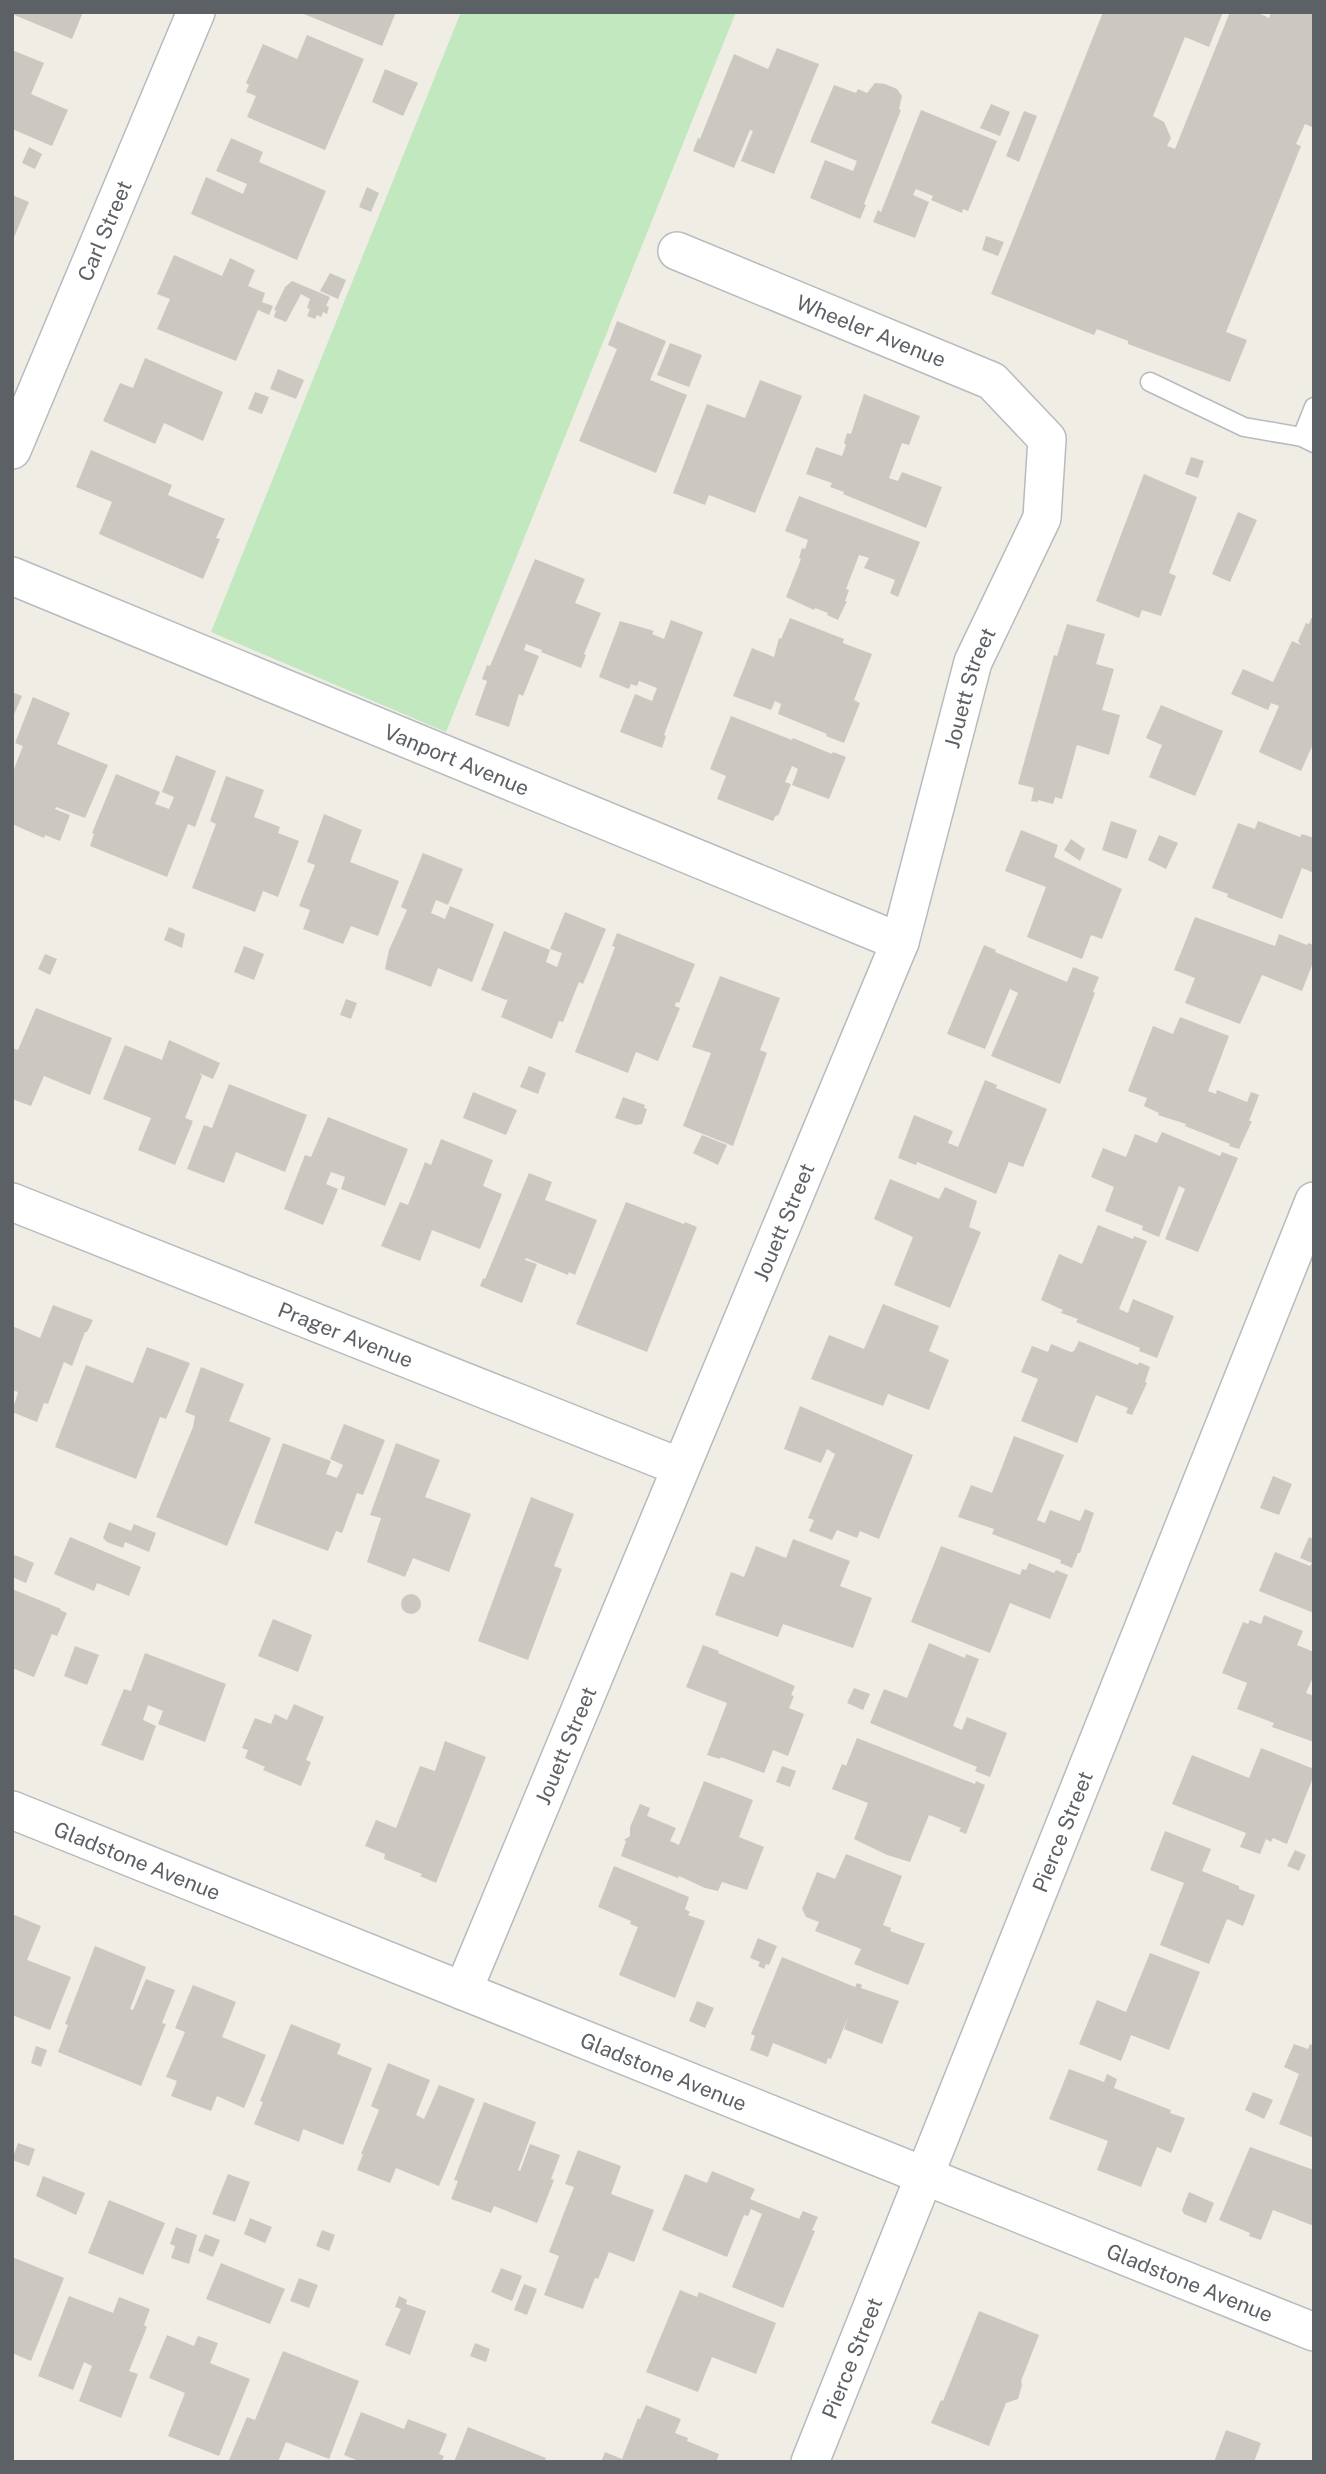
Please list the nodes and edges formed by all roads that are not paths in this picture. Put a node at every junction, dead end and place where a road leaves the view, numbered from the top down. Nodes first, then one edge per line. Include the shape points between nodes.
1 (196, 12) edge
2 (677, 251) dead end
3 (1150, 382) dead end
4 (1314, 407) edge
5 (1046, 439) joint
6 (1308, 440) edge
7 (12, 450) edge
8 (12, 576) edge
9 (900, 942) junction
10 (1314, 1201) edge
11 (12, 1202) edge
12 (680, 1467) junction
13 (12, 1810) edge
14 (463, 1991) junction
15 (924, 2176) junction
16 (1314, 2332) edge
17 (810, 2462) edge

1 - 7 street, Carl Street
2 - 5 street, Wheeler Avenue via 992,381
3 - 6 lane via 1244,427
4 - 6 lane
5 - 9 street, Jouett Street via 1042,518 973,662
8 - 9 street, Vanport Avenue
9 - 12 street, Jouett Street
10 - 15 street, Pierce Street
11 - 12 street, Prager Avenue
12 - 14 street, Jouett Street
13 - 14 street, Gladstone Avenue
14 - 15 street, Gladstone Avenue
15 - 16 street, Gladstone Avenue
15 - 17 street, Pierce Street

